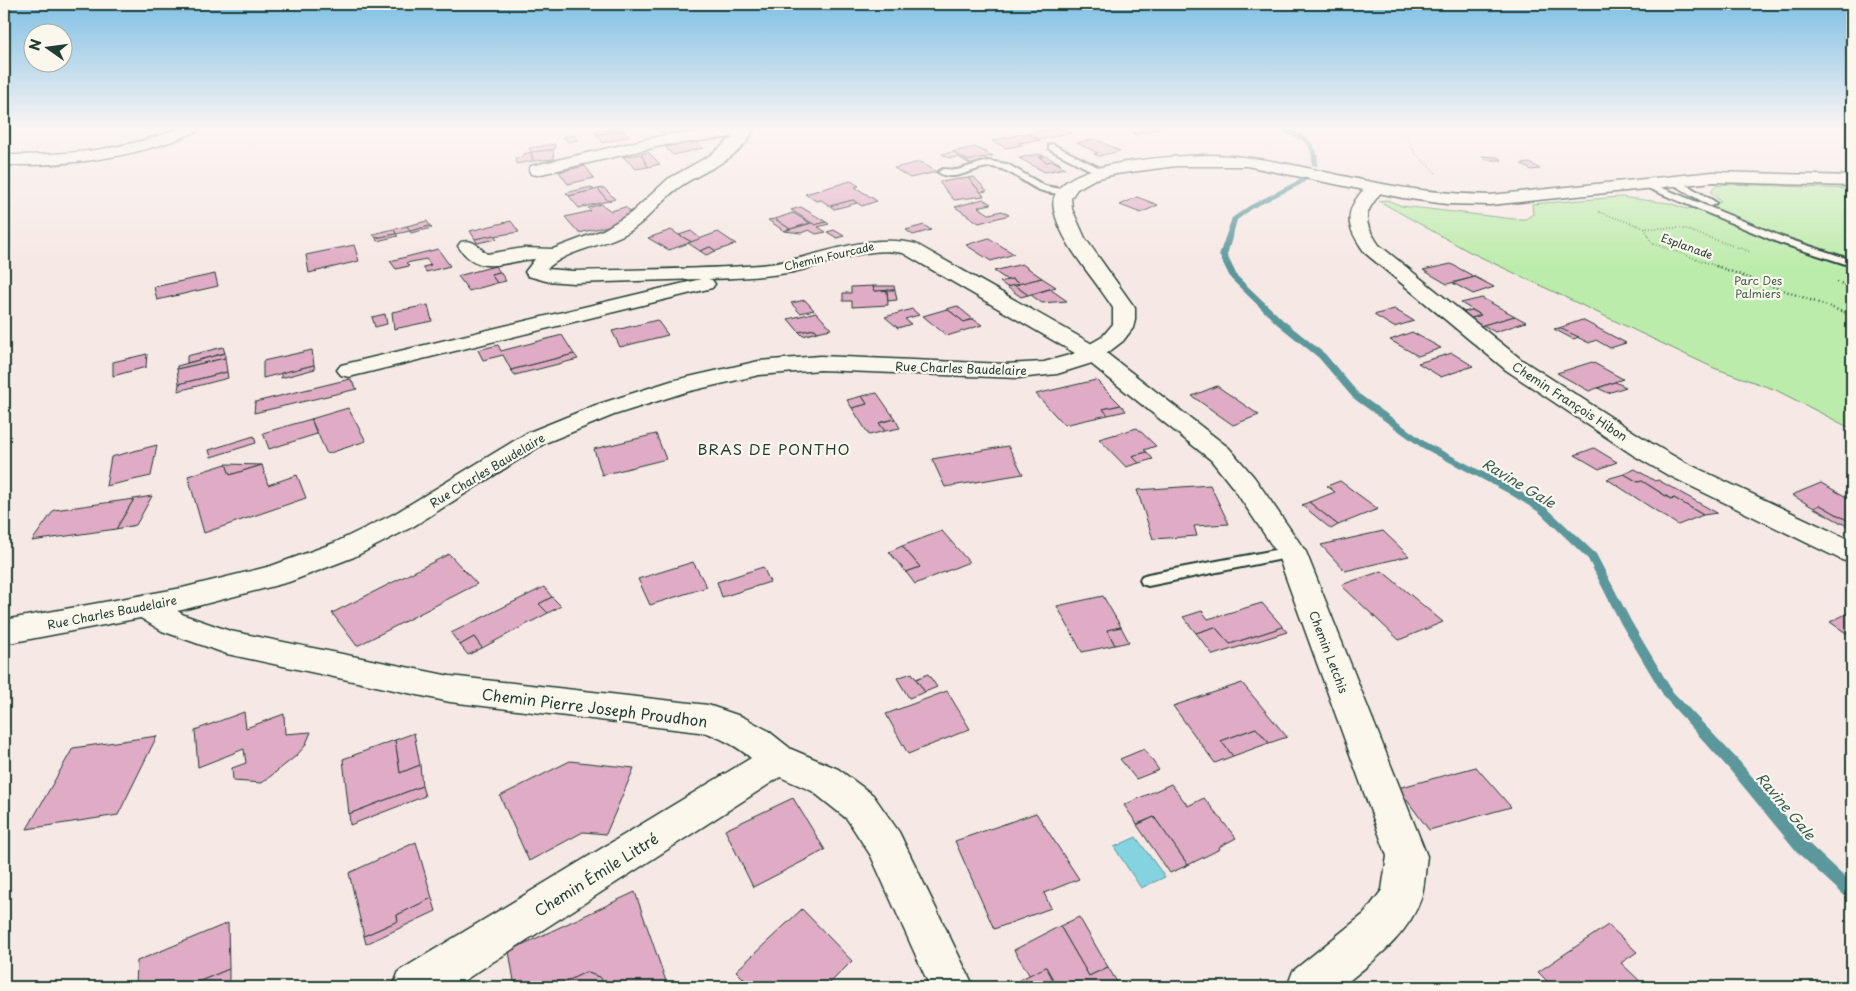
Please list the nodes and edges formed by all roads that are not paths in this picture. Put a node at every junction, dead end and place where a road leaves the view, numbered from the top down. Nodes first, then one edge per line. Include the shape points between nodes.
1 (688, 174) edge
2 (1018, 174) edge
3 (1094, 174) edge
4 (1310, 174) edge
5 (1852, 181) edge
6 (1676, 182) junction
7 (1648, 185) junction
8 (1374, 188) junction
9 (1064, 192) junction
10 (468, 246) dead end
11 (1846, 250) dead end
12 (556, 255) junction
13 (1852, 262) edge
14 (760, 271) junction
15 (1093, 354) junction
16 (349, 370) dead end
17 (1291, 552) junction
18 (1852, 553) edge
19 (1148, 580) dead end
20 (145, 606) junction
21 (4, 632) edge
22 (778, 760) junction
23 (415, 987) edge
24 (952, 987) edge
25 (1309, 987) edge

1 - 12 street, Chemin Fourcade via 674,183 634,220 605,236
2 - 9 lane via 1042,188
3 - 9 street via 1068,186
4 - 8 street
5 - 6 street via 1713,177
6 - 7 street
6 - 11 lane via 1717,206 1780,231
7 - 8 street via 1490,200 1424,196
7 - 13 lane via 1782,240
8 - 18 street, Chemin François Hibon via 1362,201 1357,215 1360,232 1372,248 1514,365 1675,468
9 - 15 street, Rue Charles Baudelaire via 1062,212 1070,229 1124,308 1124,322 1116,337
10 - 12 street, Chemin Fourcade via 479,258 487,260 524,254
12 - 14 street, Chemin Fourcade via 535,272 574,277
14 - 15 street, Chemin Fourcade via 790,267 864,246 885,244 909,248
14 - 16 street
15 - 17 street, Chemin Letchis via 1220,454
15 - 20 street, Rue Charles Baudelaire via 1068,365 1034,371 820,363 759,368 679,386 605,410 536,438 404,520 344,550 278,575
17 - 19 lane
17 - 25 street, Chemin Letchis via 1407,856 1401,897 1379,928
20 - 21 street, Rue Charles Baudelaire
20 - 22 street, Chemin Pierre Joseph Proudhon via 173,623 227,642 450,689 708,719 754,740
22 - 23 street, Chemin Émile Littré
22 - 24 street, Chemin Pierre Joseph Proudhon via 825,780 860,807 885,844

